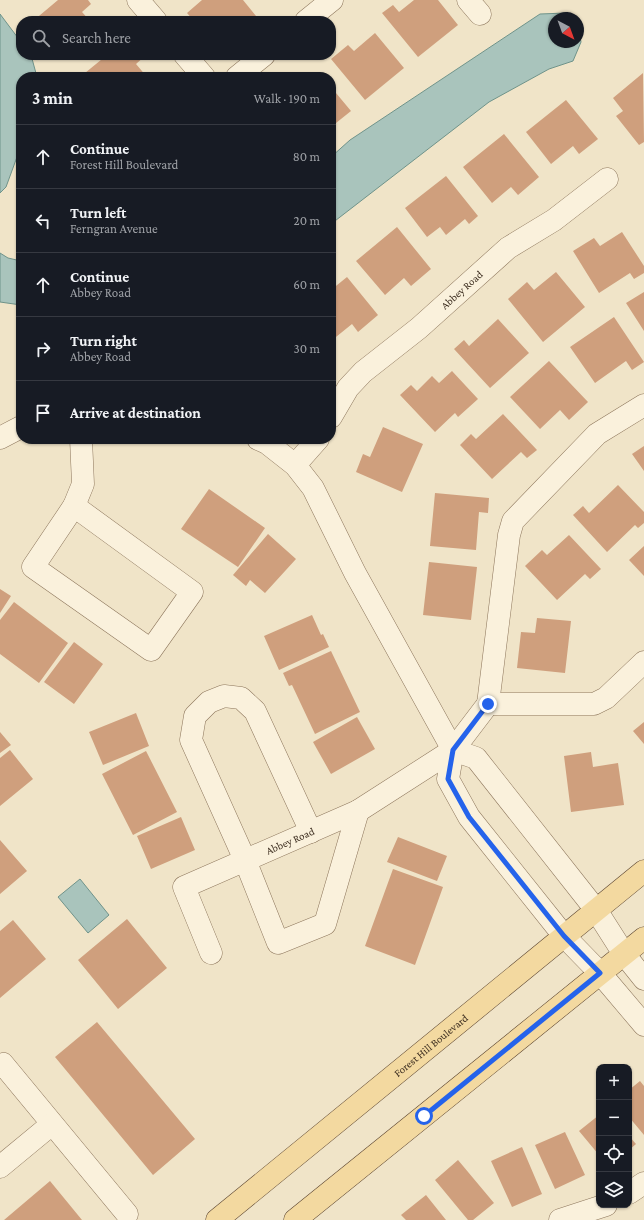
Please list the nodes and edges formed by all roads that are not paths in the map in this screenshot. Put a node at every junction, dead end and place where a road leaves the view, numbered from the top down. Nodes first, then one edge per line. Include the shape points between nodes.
1 (138, 0) edge
2 (332, 0) edge
3 (152, 16) edge
4 (312, 16) edge
5 (189, 60) edge
6 (258, 60) edge
7 (200, 72) edge
8 (243, 72) edge
9 (607, 179) dead end
10 (644, 405) edge
11 (336, 408) edge
12 (16, 430) edge
13 (0, 438) edge
14 (81, 444) edge
15 (267, 444) edge
16 (314, 444) edge
17 (295, 465) junction
18 (74, 506) junction
19 (644, 662) edge
20 (488, 704) junction
21 (453, 750) junction
22 (358, 811) junction
23 (311, 832) junction
24 (245, 860) junction
25 (644, 871) edge
26 (596, 910) junction
27 (564, 936) junction
28 (644, 938) edge
29 (211, 953) dead end
30 (624, 954) junction
31 (600, 973) junction
32 (644, 979) edge
33 (644, 1025) edge
34 (0, 1064) edge
35 (52, 1124) junction
36 (0, 1167) edge
37 (644, 1184) edge
38 (632, 1191) edge
39 (597, 1208) edge
40 (127, 1214) dead end
41 (217, 1220) edge
42 (295, 1220) edge
43 (560, 1220) edge

1 - 3 street
2 - 4 street
5 - 7 street
6 - 8 street
9 - 11 street, Abbey Road via 554,220 508,248 420,328 363,372 348,388
10 - 20 street via 597,434 513,521 509,535
12 - 13 street
14 - 18 street via 83,484
15 - 17 street
16 - 17 street
17 - 21 street via 313,488 355,573
18 - 18 street via 33,567 151,650 192,592
19 - 20 street via 606,698 594,704
20 - 21 street, Abbey Road
21 - 22 street, Abbey Road
21 - 26 street via 476,758
21 - 27 street, Abbey Road via 448,779 469,817
22 - 23 street, Abbey Road
22 - 24 street via 325,924 278,943
23 - 24 street, Abbey Road
23 - 24 street via 255,711 241,698 224,696 209,702 195,716 191,740
24 - 29 street, Abbey Road via 184,887
25 - 26 main road, Forest Hill Boulevard
26 - 27 main road, Forest Hill Boulevard
26 - 30 street
27 - 31 street, Abbey Road
27 - 41 main road, Forest Hill Boulevard
28 - 30 main road
30 - 31 main road
30 - 32 street
31 - 33 street, Abbey Road
31 - 42 main road
34 - 35 street via 3,1064
35 - 36 street
35 - 40 street
37 - 38 street
39 - 43 street

